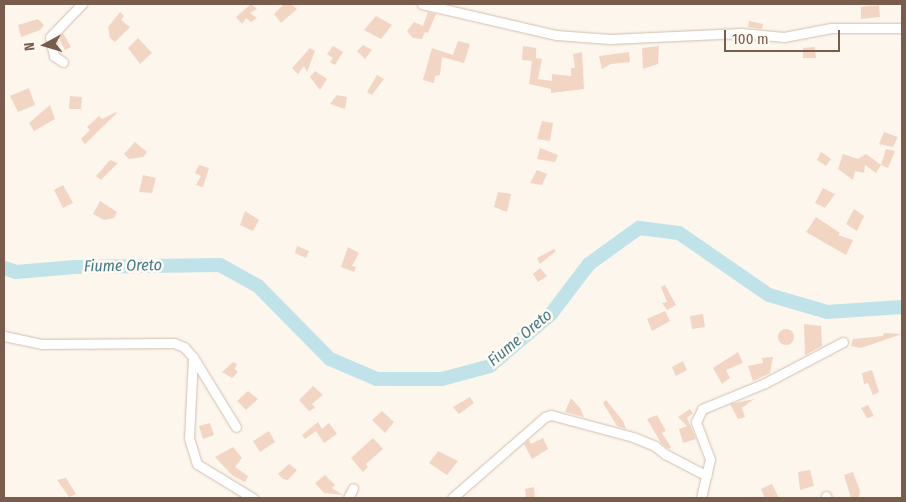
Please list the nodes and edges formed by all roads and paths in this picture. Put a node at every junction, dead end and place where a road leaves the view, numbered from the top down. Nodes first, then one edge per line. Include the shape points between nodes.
1 (82, 4) edge
2 (422, 4) edge
3 (902, 28) edge
4 (63, 62) dead end
5 (4, 336) edge
6 (843, 342) dead end
7 (193, 357) junction
8 (236, 427) dead end
9 (706, 476) junction
10 (353, 488) dead end
11 (253, 498) edge
12 (348, 498) edge
13 (452, 498) edge
14 (701, 498) edge

1 - 4 street via 50,37 54,56
2 - 3 street via 556,35 610,39 741,33 784,36 831,28
5 - 7 street via 42,344 174,343 184,347
6 - 9 street via 765,383 702,410 696,422 710,459
7 - 8 street
7 - 11 street via 189,438 197,464
9 - 13 street via 633,437 551,415
9 - 14 street
10 - 12 street

